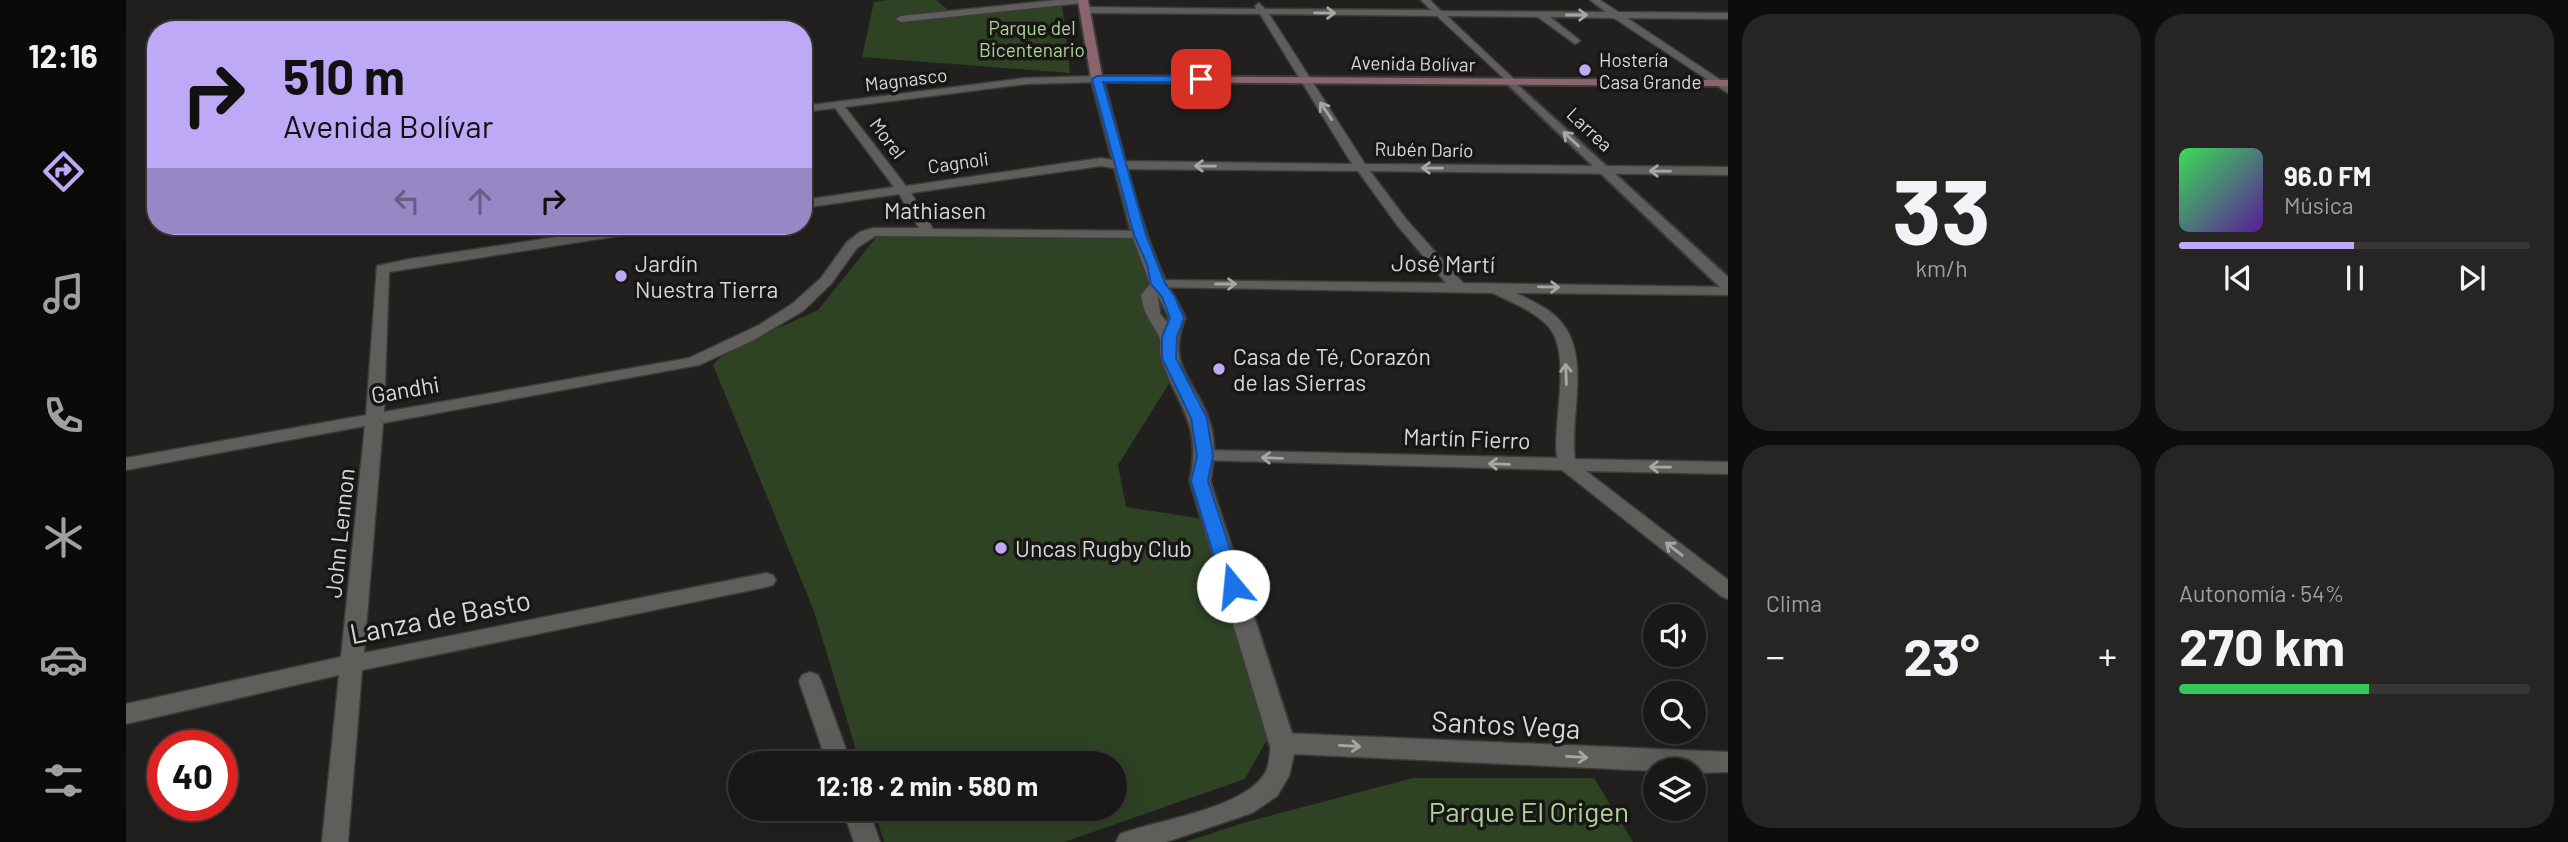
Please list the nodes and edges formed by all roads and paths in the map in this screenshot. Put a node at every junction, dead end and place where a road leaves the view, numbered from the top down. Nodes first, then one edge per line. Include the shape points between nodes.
1 (986, 0) edge
2 (1255, 0) edge
3 (1425, 0) edge
4 (1594, 0) edge
5 (1083, 3) edge
6 (944, 7) dead end
7 (998, 9) junction
8 (1262, 12) junction
9 (953, 14) junction
10 (1439, 14) junction
11 (1540, 15) junction
12 (1615, 15) junction
13 (1728, 16) edge
14 (901, 19) dead end
15 (1575, 41) dead end
16 (1097, 79) junction
17 (1304, 79) junction
18 (1510, 81) junction
19 (1724, 86) edge
20 (838, 105) junction
21 (812, 108) edge
22 (1119, 164) junction
23 (1364, 168) junction
24 (1605, 170) junction
25 (1728, 171) edge
26 (902, 189) junction
27 (812, 203) edge
28 (928, 232) junction
29 (590, 235) edge
30 (1140, 235) junction
31 (1158, 284) junction
32 (1457, 286) junction
33 (1493, 286) junction
34 (1728, 288) edge
35 (693, 362) joint
36 (375, 417) junction
37 (1205, 456) junction
38 (126, 464) edge
39 (1567, 466) junction
40 (1728, 468) edge
41 (766, 580) dead end
42 (1728, 591) edge
43 (351, 664) junction
44 (810, 681) dead end
45 (126, 714) edge
46 (1282, 743) junction
47 (835, 751) edge
48 (1728, 762) edge
49 (859, 821) edge
50 (334, 842) edge
51 (866, 842) edge
52 (1129, 842) edge

1 - 7 street
2 - 8 street
3 - 10 street, Larrea
4 - 12 street
5 - 7 street
5 - 8 street
5 - 16 main road
6 - 9 street
7 - 9 street
8 -> 10 street
8 - 17 street
9 - 14 street
10 - 11 street
10 - 18 street, Larrea
11 -> 12 street
11 - 15 street
12 - 13 street
12 - 19 street
16 - 17 main road, Avenida Bolívar
16 - 20 street, Magnasco via 1044,79
16 - 22 street
17 - 18 main road, Avenida Bolívar
23 -> 17 street
18 - 19 main road, Avenida Bolívar
24 -> 18 street, Larrea
20 - 21 street, Magnasco
20 - 26 street, Morel
23 -> 22 street, Rubén Darío
22 - 26 street, Cagnoli via 1101,162
22 - 30 street
24 -> 23 street, Rubén Darío
23 - 32 street via 1430,258
25 -> 24 street, Rubén Darío
24 - 34 street, Larrea
26 - 27 street, Cagnoli
26 - 28 street, Morel
28 - 30 street, Mathiasen
28 - 35 street, Mathiasen via 862,235 809,300 768,327
29 - 36 street, John Lennon via 382,269
30 - 31 street
31 -> 32 street, José Martí
31 - 37 street via 1149,295 1150,308 1169,337 1169,358 1199,418
32 - 33 street, José Martí
33 -> 34 street, José Martí
39 -> 33 street via 1563,340 1556,326
35 - 36 street, Gandhi
36 - 38 street, Gandhi
36 - 43 street, John Lennon
39 -> 37 street, Martín Fierro
37 - 46 street via 1200,481
40 -> 39 street, Martín Fierro
42 -> 39 street
41 - 43 street, Lanza de Basto
43 - 45 street, Lanza de Basto
43 - 50 street, John Lennon
44 - 47 street
46 -> 48 street, Santos Vega
46 - 52 street via 1280,769 1253,802
49 - 51 street

